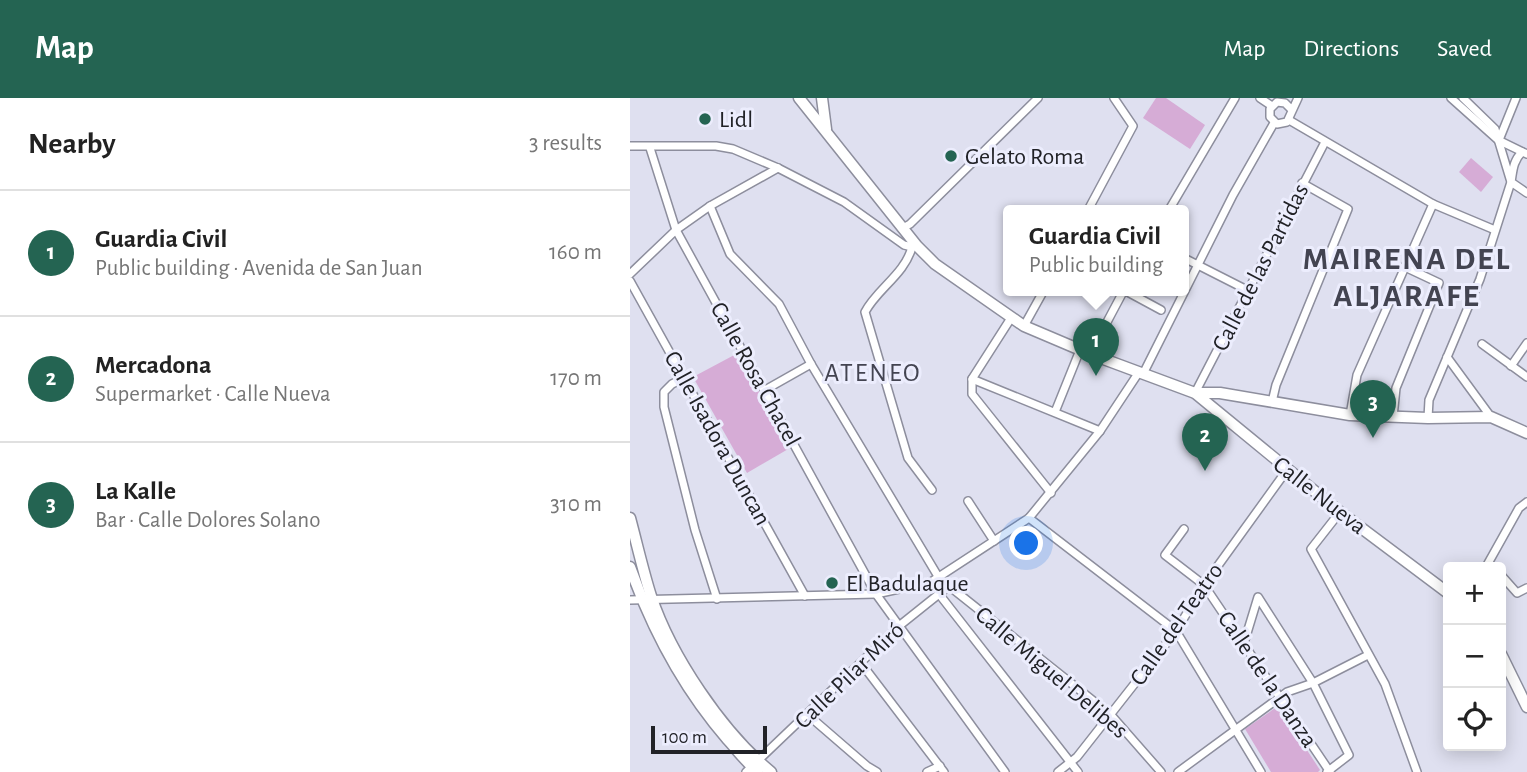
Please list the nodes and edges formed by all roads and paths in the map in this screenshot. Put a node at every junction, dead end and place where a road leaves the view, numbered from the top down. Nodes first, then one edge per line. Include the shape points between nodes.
1 (799, 98) edge
2 (822, 98) edge
3 (1038, 98) edge
4 (1114, 98) edge
5 (1235, 98) edge
6 (1260, 98) edge
7 (1298, 98) edge
8 (1451, 98) edge
9 (1463, 98) edge
10 (1517, 98) edge
11 (1285, 100) edge
12 (1272, 106) junction
13 (1291, 109) junction
14 (1289, 120) junction
15 (1274, 122) junction
16 (827, 132) junction
17 (1498, 140) junction
18 (1325, 142) junction
19 (630, 146) edge
20 (650, 148) junction
21 (1525, 153) edge
22 (778, 168) junction
23 (1511, 182) junction
24 (1302, 183) junction
25 (1527, 193) edge
26 (1433, 204) junction
27 (1091, 205) edge
28 (1172, 205) edge
29 (710, 206) junction
30 (901, 225) junction
31 (676, 230) junction
32 (1495, 230) junction
33 (886, 233) junction
34 (914, 247) junction
35 (1189, 261) edge
36 (1197, 265) junction
37 (1405, 267) junction
38 (630, 275) edge
39 (1189, 280) edge
40 (630, 281) edge
41 (1249, 291) junction
42 (1041, 296) edge
43 (1120, 296) edge
44 (1135, 296) edge
45 (1181, 296) edge
46 (1161, 310) dead end
47 (1011, 318) junction
48 (1024, 327) junction
49 (1527, 343) edge
50 (1482, 344) dead end
51 (1085, 352) junction
52 (1447, 356) junction
53 (811, 364) junction
54 (1511, 366) junction
55 (1141, 373) junction
56 (1527, 377) edge
57 (684, 378) junction
58 (972, 379) junction
59 (765, 390) junction
60 (1195, 393) junction
61 (1213, 393) junction
62 (1272, 402) junction
63 (1211, 407) junction
64 (1055, 412) junction
65 (1350, 415) junction
66 (1393, 417) junction
67 (1491, 417) junction
68 (1428, 418) junction
69 (1100, 431) junction
70 (1527, 433) edge
71 (1287, 470) junction
72 (932, 491) dead end
73 (1051, 493) junction
74 (968, 501) dead end
75 (1527, 502) edge
76 (1340, 512) junction
77 (630, 518) edge
78 (1029, 518) junction
79 (1184, 529) dead end
80 (994, 541) junction
81 (1492, 562) edge
82 (630, 567) edge
83 (939, 578) junction
84 (1506, 581) edge
85 (1204, 585) junction
86 (949, 586) junction
87 (1527, 588) edge
88 (1443, 589) edge
89 (939, 593) junction
90 (876, 594) junction
91 (805, 596) junction
92 (641, 599) edge
93 (716, 599) junction
94 (899, 626) junction
95 (1175, 631) junction
96 (1244, 643) junction
97 (1368, 655) junction
98 (861, 663) junction
99 (1506, 664) edge
100 (1313, 683) junction
101 (1279, 698) junction
102 (1527, 707) edge
103 (808, 715) junction
104 (1111, 715) junction
105 (1236, 729) junction
106 (1071, 762) junction
107 (754, 768) edge
108 (942, 769) edge
109 (1183, 771) edge
110 (771, 772) edge
111 (877, 772) edge
112 (927, 772) edge
113 (1005, 772) edge
114 (1058, 772) edge
115 (1077, 772) edge
116 (1161, 772) edge
117 (1261, 772) edge
118 (1329, 772) edge
119 (1417, 772) edge

1 - 16 main road
2 - 16 main road
3 - 30 street via 910,224
4 - 27 street via 1133,126
5 - 28 street
6 - 12 street
7 - 13 street
8 - 17 street
9 - 17 street via 1495,129
10 - 17 street
11 - 12 street
11 - 13 street
12 - 15 street via 1269,113
13 - 14 street
14 - 15 street
14 - 18 street
15 - 36 street
16 - 30 main road
17 - 21 street
17 - 23 street
18 - 24 street, Calle de las Partidas
18 - 26 street
19 - 20 street
20 - 22 street via 716,146
20 - 31 street, Calle Rosa Chacel
21 - 23 street via 1516,158
22 - 29 street
22 - 33 street via 844,202
23 - 25 street
23 - 32 street
24 - 41 street, Calle de las Partidas
24 - 62 street via 1348,209
26 - 32 street
26 - 37 street
29 - 31 street
29 - 53 street via 730,254 779,304
30 - 33 street
30 - 34 main road
31 - 38 street
31 - 59 street, Calle Rosa Chacel
32 - 52 street
33 - 34 street
34 - 47 main road
34 - 72 street via 864,312 908,458
35 - 36 street
36 - 39 street
36 - 41 street
37 - 65 street via 1357,375
37 - 66 street via 1439,284 1396,388
40 - 57 street, Calle Isadora Duncan
41 - 60 street, Calle de las Partidas
42 - 48 street
43 - 51 street
44 - 46 street
45 - 55 street
47 - 48 main road
47 - 58 street
48 - 51 main road
49 - 54 street
50 - 54 street
51 - 55 main road
51 - 64 street
52 - 67 street
52 - 68 street via 1429,400
53 - 59 street
53 - 83 street
54 - 56 street
55 - 60 main road
55 - 69 street
57 - 91 street, Calle Isadora Duncan
57 - 93 street via 664,392 664,407
58 - 64 street
58 - 73 street via 972,394
59 - 90 street, Calle Rosa Chacel
60 - 61 main road
60 - 63 main road, Calle Nueva
61 - 62 main road
61 - 63 main road
62 - 65 main road
63 - 71 main road, Calle Nueva
64 - 69 street
65 - 66 main road
66 - 68 main road
67 - 68 main road
67 - 70 main road
69 - 73 street
71 - 76 main road, Calle Nueva
71 - 85 street, Calle del Teatro
73 - 78 street
74 - 80 street
75 - 81 street via 1519,508
76 - 88 main road, Calle Nueva
76 - 97 street via 1311,549
77 - 92 main road
78 - 80 street
78 - 95 street
79 - 85 street, Calle de la Danza via 1165,555
80 - 83 street
82 - 92 main road
83 - 86 street, Calle Miguel Delibes
83 - 90 street
84 - 87 street via 1517,593
85 - 95 street, Calle del Teatro
85 - 96 street, Calle de la Danza
86 - 89 street, Calle Pilar Miró
86 - 104 street, Calle Miguel Delibes
89 - 94 street, Calle Pilar Miró
89 - 106 street
90 - 91 street
90 - 94 street, Calle Rosa Chacel
91 - 93 street
92 - 93 street
92 - 107 main road via 681,678
94 - 98 street, Calle Pilar Miró
94 - 113 street, Calle Rosa Chacel
95 - 104 street, Calle del Teatro
95 - 105 street
96 - 100 street via 1258,597
96 - 101 street, Calle de la Danza
97 - 100 street
97 - 119 street via 1385,684
98 - 103 street, Calle Pilar Miró
98 - 108 street
99 - 102 main road
100 - 101 street
100 - 118 street via 1349,755
101 - 105 street
101 - 118 street, Calle de la Danza
103 - 107 street, Calle Pilar Miró
103 - 111 street
104 - 106 street, Calle del Teatro
104 - 116 street, Calle Miguel Delibes
105 - 109 street
105 - 117 street
106 - 114 street, Calle del Teatro
106 - 115 street
107 - 110 main road
108 - 112 street

